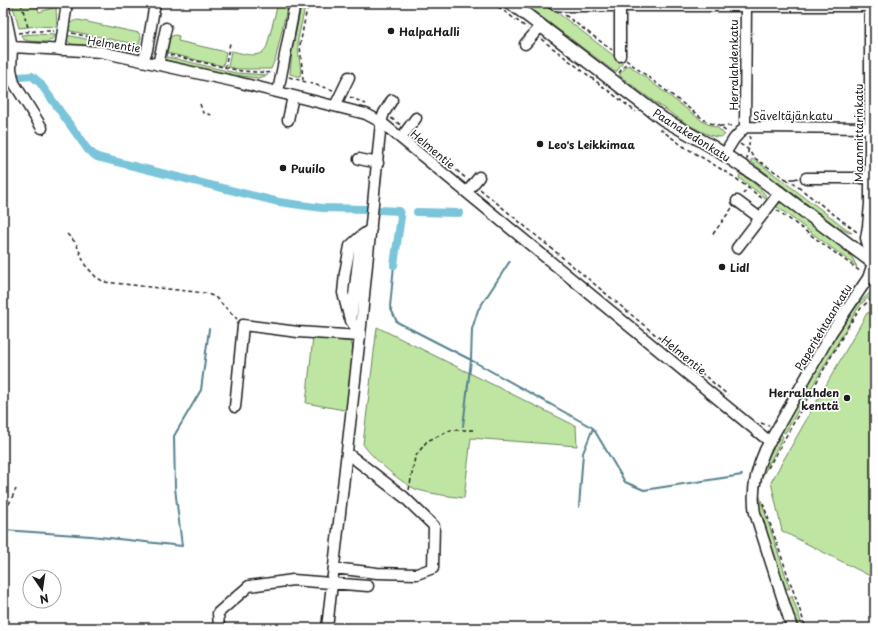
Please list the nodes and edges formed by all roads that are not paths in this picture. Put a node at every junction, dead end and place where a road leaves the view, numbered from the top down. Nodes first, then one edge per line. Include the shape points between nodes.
1 (3, 3) edge
2 (67, 3) edge
3 (155, 3) edge
4 (295, 3) edge
5 (511, 3) edge
6 (552, 3) edge
7 (620, 5) edge
8 (746, 5) edge
9 (872, 5) edge
10 (166, 28) dead end
11 (538, 30) junction
12 (525, 44) dead end
13 (7, 48) edge
14 (60, 50) junction
15 (620, 56) road end
16 (143, 61) junction
17 (158, 65) junction
18 (349, 77) dead end
19 (278, 92) junction
20 (293, 96) junction
21 (392, 100) dead end
22 (336, 106) junction
23 (382, 118) junction
24 (416, 118) dead end
25 (288, 120) dead end
26 (748, 127) junction
27 (42, 128) dead end
28 (872, 128) edge
29 (404, 134) junction
30 (724, 154) junction
31 (359, 159) dead end
32 (378, 163) junction
33 (806, 178) road end
34 (872, 178) edge
35 (476, 180) road end
36 (466, 192) junction
37 (780, 192) junction
38 (737, 201) road end
39 (760, 218) junction
40 (371, 229) junction
41 (737, 248) dead end
42 (874, 263) edge
43 (360, 336) junction
44 (235, 407) dead end
45 (770, 442) junction
46 (347, 453) junction
47 (334, 568) junction
48 (332, 583) junction
49 (368, 586) dead end
50 (219, 628) edge
51 (327, 628) edge
52 (792, 628) edge

1 - 13 street via 9,34
2 - 14 street
3 - 16 street
4 - 19 street
5 - 11 main road, Paanakedonkatu
6 - 7 street via 566,6
7 - 8 street
7 - 15 street
8 - 9 street
8 - 26 street, Herralahdenkatu
9 - 28 street, Maanmittarinkatu
10 - 17 street
11 - 12 street
11 - 30 main road, Paanakedonkatu via 663,119
13 - 14 street, Helmentie
13 - 27 street via 14,83
14 - 16 street, Helmentie via 101,52
16 - 17 street, Helmentie
17 - 19 street, Helmentie
18 - 22 street
19 - 20 street, Helmentie
20 - 22 street, Helmentie
20 - 25 street
21 - 23 street
22 - 23 street, Helmentie
23 - 29 street, Helmentie
23 - 32 street
24 - 29 street
26 - 28 street, Säveltäjänkatu
26 - 30 street, Säveltäjänkatu via 734,139
28 - 34 street, Maanmittarinkatu
29 - 36 street, Helmentie
30 - 37 main road, Paanakedonkatu
31 - 32 street
32 - 40 street
33 - 34 street
34 - 42 street, Maanmittarinkatu via 866,238
35 - 36 street
36 - 45 street, Helmentie
37 - 39 street
37 - 42 main road, Paanakedonkatu
38 - 39 street
39 - 41 street
40 - 43 street
40 - 43 street via 360,236 351,321
42 - 45 street, Paperitehtaankatu via 868,278 832,333
43 - 44 street via 243,325
43 - 46 street
45 - 52 street, Paperitehtaankatu via 755,476 753,502
46 - 47 street
46 - 47 street via 404,497 434,526 433,568 417,574
47 - 48 street
48 - 49 street
48 - 50 street via 294,580 249,586 218,613
48 - 51 street

